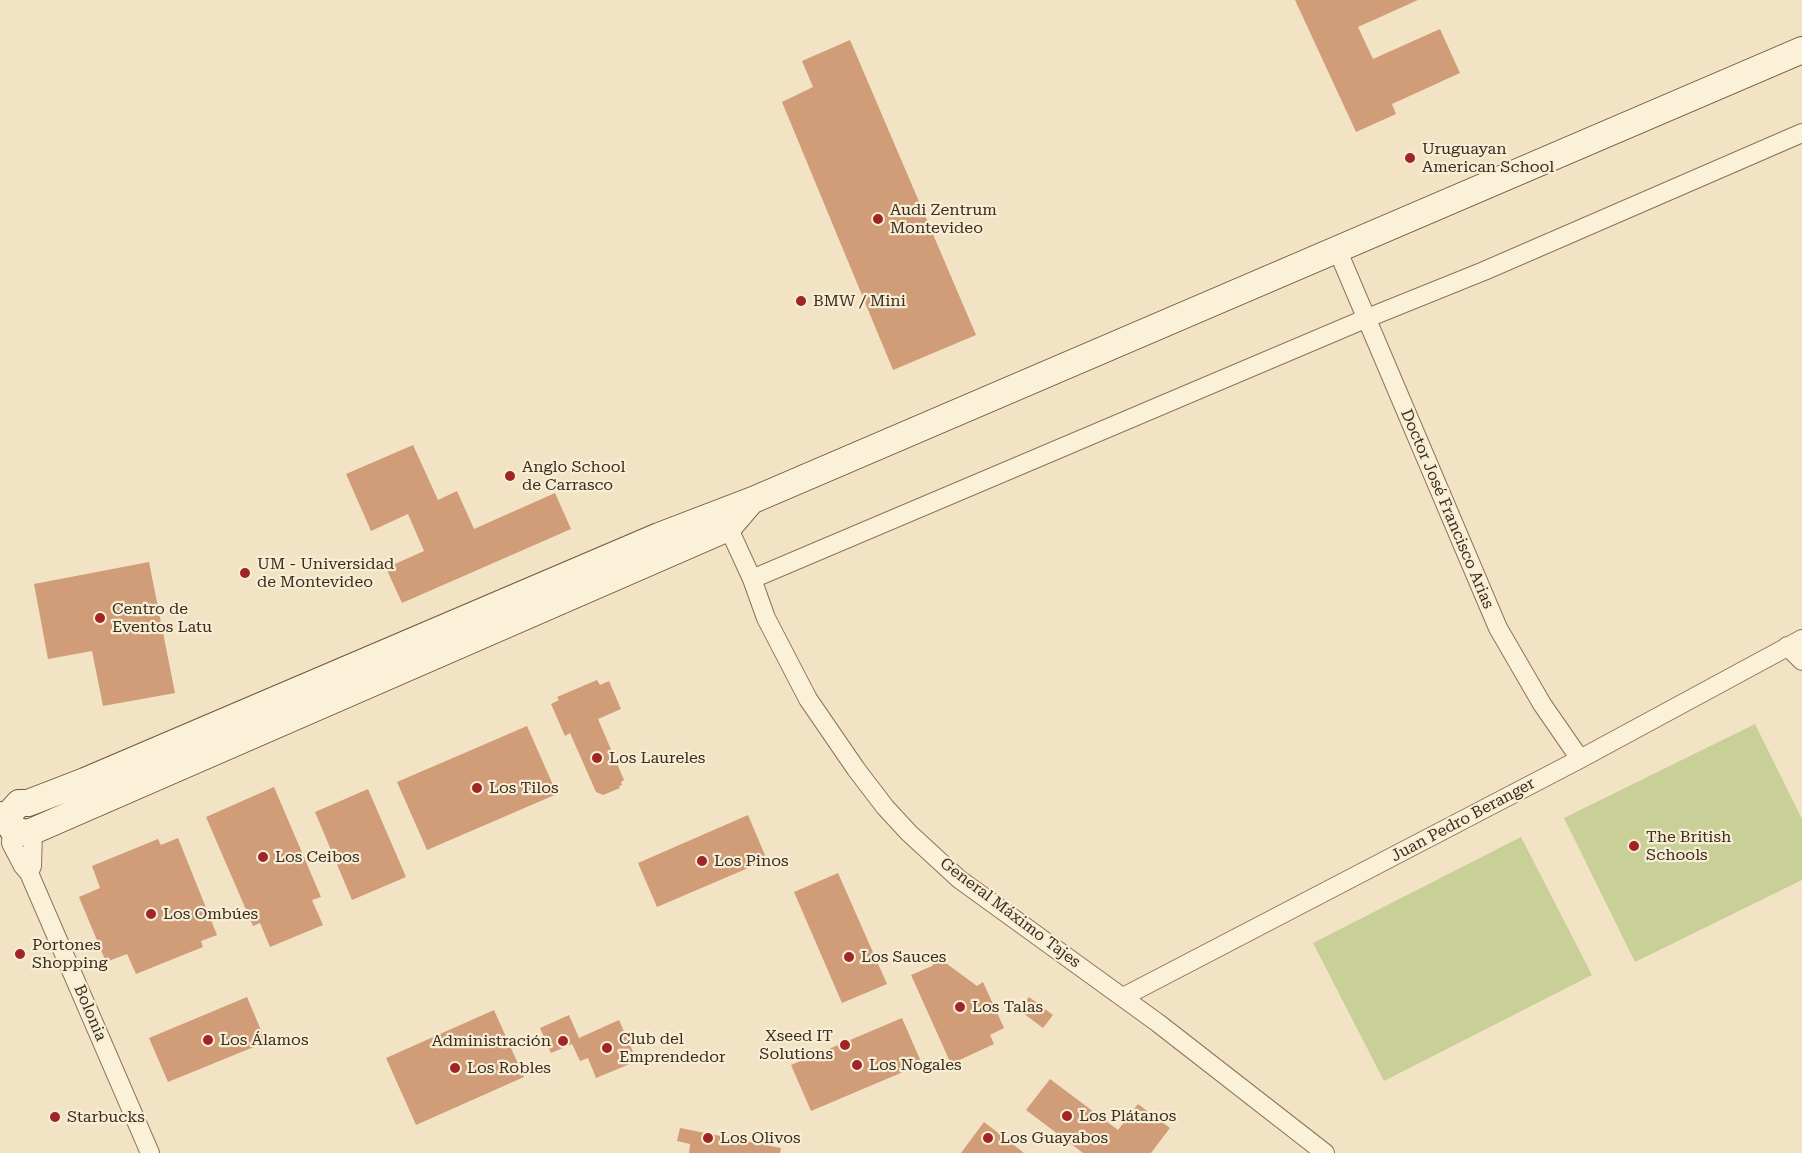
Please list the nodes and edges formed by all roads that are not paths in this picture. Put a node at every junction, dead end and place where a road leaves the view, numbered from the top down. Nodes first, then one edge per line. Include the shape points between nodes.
1 (1802, 50) edge
2 (1802, 133) edge
3 (1337, 249) junction
4 (1365, 319) junction
5 (724, 520) junction
6 (752, 579) junction
7 (1794, 643) edge
8 (1802, 661) edge
9 (1580, 759) junction
10 (14, 815) edge
11 (1123, 997) junction
12 (150, 1153) edge
13 (1325, 1153) edge

1 - 3 street
2 - 4 street
3 - 4 street, Doctor José Francisco Arias
3 - 5 street via 753,500
4 - 6 street
4 - 9 street, Doctor José Francisco Arias via 1498,628 1542,704
5 - 6 street, General Máximo Tajes
5 - 10 street
6 - 11 street, General Máximo Tajes via 766,618 808,699 885,807 959,879
7 - 8 street
7 - 9 street, Juan Pedro Beranger
9 - 11 street, Juan Pedro Beranger
10 - 12 street, Bolonia via 10,843 29,873
11 - 13 street, General Máximo Tajes

